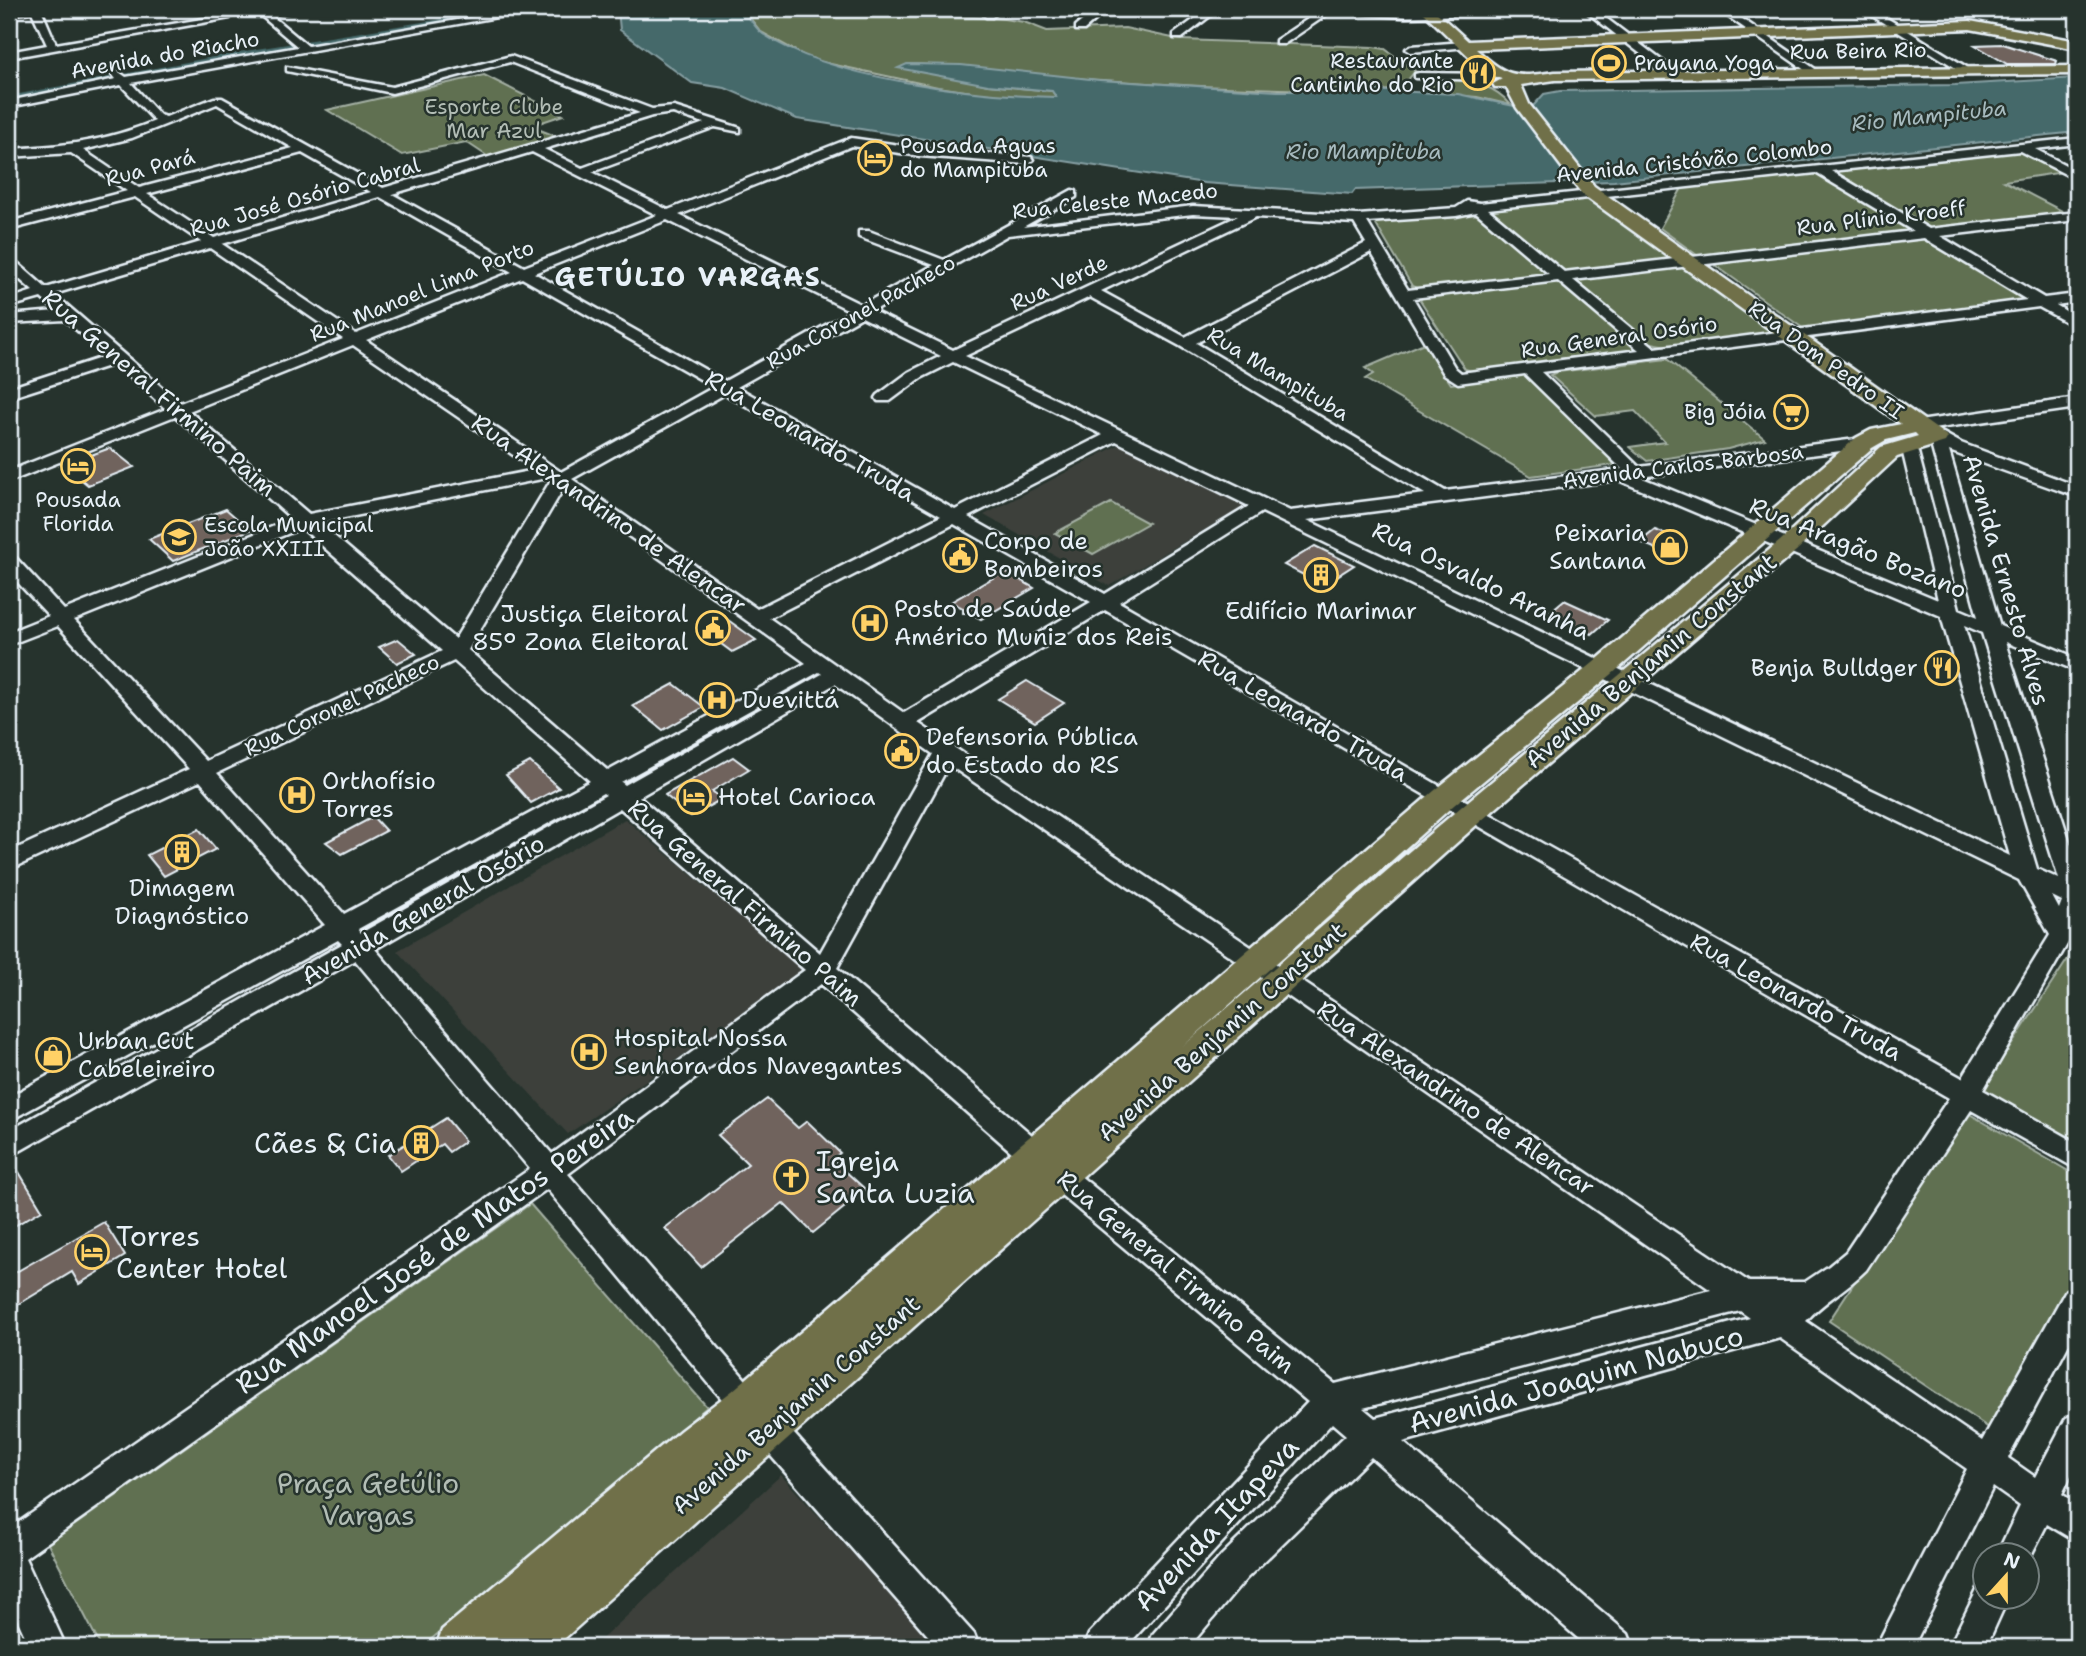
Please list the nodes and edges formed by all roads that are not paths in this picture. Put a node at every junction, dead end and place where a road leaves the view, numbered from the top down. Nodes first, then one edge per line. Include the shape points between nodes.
1 (34, 9) edge
2 (294, 9) edge
3 (497, 9) edge
4 (528, 9) edge
5 (1103, 9) edge
6 (1213, 9) edge
7 (1330, 9) edge
8 (1558, 9) edge
9 (1588, 9) edge
10 (1722, 9) edge
11 (1866, 9) edge
12 (1429, 11) edge
13 (9, 12) edge
14 (225, 18) dead end
15 (1080, 28) dead end
16 (1898, 28) junction
17 (1759, 33) junction
18 (1178, 36) dead end
19 (1626, 38) junction
20 (1280, 42) dead end
21 (302, 45) junction
22 (1464, 45) junction
23 (2077, 45) edge
24 (53, 48) junction
25 (1411, 49) dead end
26 (9, 55) edge
27 (2077, 60) edge
28 (291, 69) dead end
29 (2077, 69) edge
30 (1968, 71) junction
31 (1816, 73) junction
32 (1673, 74) junction
33 (1419, 76) dead end
34 (120, 77) junction
35 (1493, 77) junction
36 (1512, 80) junction
37 (9, 94) edge
38 (9, 104) edge
39 (1522, 105) junction
40 (651, 113) junction
41 (163, 120) junction
42 (716, 123) junction
43 (736, 130) dead end
44 (2077, 141) edge
45 (2022, 147) junction
46 (73, 149) junction
47 (302, 149) junction
48 (535, 149) junction
49 (9, 152) edge
50 (1027, 160) dead end
51 (1819, 169) junction
52 (582, 172) junction
53 (2077, 176) edge
54 (1589, 189) junction
55 (138, 191) junction
56 (381, 194) junction
57 (1072, 194) dead end
58 (1477, 206) junction
59 (1255, 212) junction
60 (667, 215) junction
61 (2077, 216) edge
62 (1358, 219) junction
63 (9, 226) edge
64 (1002, 233) junction
65 (864, 234) dead end
66 (1927, 234) junction
67 (213, 244) junction
68 (1373, 245) junction
69 (1689, 262) junction
70 (9, 263) edge
71 (945, 265) junction
72 (522, 273) junction
73 (1559, 277) junction
74 (1090, 291) junction
75 (44, 293) junction
76 (1406, 295) junction
77 (2077, 298) edge
78 (9, 303) edge
79 (2042, 303) junction
80 (861, 312) junction
81 (68, 315) junction
82 (9, 319) edge
83 (2077, 324) edge
84 (1791, 335) junction
85 (357, 340) junction
86 (1185, 343) junction
87 (1651, 353) junction
88 (953, 356) junction
89 (118, 358) junction
90 (1530, 370) junction
91 (725, 387) junction
92 (9, 393) edge
93 (884, 398) dead end
94 (2077, 403) edge
95 (179, 411) junction
96 (2077, 415) edge
97 (1116, 435) junction
98 (1923, 435) junction
99 (1864, 443) junction
100 (1628, 473) junction
101 (555, 475) junction
102 (9, 477) edge
103 (2077, 492) edge
104 (1443, 497) junction
105 (1262, 505) junction
106 (953, 517) junction
107 (1286, 517) junction
108 (304, 520) junction
109 (1774, 540) junction
110 (9, 562) edge
111 (1105, 602) junction
112 (1950, 612) junction
113 (756, 617) junction
114 (61, 618) junction
115 (1991, 629) junction
116 (9, 639) edge
117 (457, 652) junction
118 (2077, 664) edge
119 (829, 669) junction
120 (1615, 675) junction
121 (904, 722) junction
122 (946, 752) junction
123 (202, 770) junction
124 (614, 789) junction
125 (1458, 806) junction
126 (9, 862) edge
127 (2027, 874) junction
128 (2077, 898) edge
129 (2062, 935) junction
130 (350, 937) junction
131 (1270, 970) junction
132 (823, 971) junction
133 (1967, 1093) junction
134 (9, 1110) edge
135 (9, 1145) edge
136 (2077, 1157) edge
137 (1046, 1165) junction
138 (549, 1172) junction
139 (1744, 1296) junction
140 (1809, 1296) junction
141 (2077, 1300) edge
142 (1783, 1323) junction
143 (1331, 1401) junction
144 (758, 1417) junction
145 (2077, 1429) edge
146 (1370, 1435) junction
147 (1987, 1463) junction
148 (2041, 1500) junction
149 (2077, 1525) edge
150 (2021, 1540) edge
151 (9, 1549) edge
152 (9, 1563) edge
153 (1986, 1610) edge
154 (513, 1635) edge
155 (48, 1647) edge
156 (459, 1647) edge
157 (961, 1647) edge
158 (1101, 1647) edge
159 (1166, 1647) edge
160 (1615, 1647) edge
161 (1894, 1647) edge
162 (1967, 1647) edge

1 - 13 street
1 - 24 street
2 - 21 street via 264,14
3 - 21 street, Avenida do Riacho
4 - 21 street, Avenida do Riacho
5 - 15 street
6 - 18 street
7 - 12 street
7 - 20 street
8 - 12 street
9 - 19 street
10 - 17 street
11 - 16 street
12 - 22 main road
14 - 24 street
16 - 17 main road
16 - 23 main road via 1973,25
16 - 30 street
17 - 19 main road
17 - 31 street
19 - 22 main road
19 - 32 street
21 - 34 street, Avenida do Riacho
22 - 25 street
22 - 35 main road
24 - 26 street
27 - 29 main road
28 - 40 street via 392,90 511,59
29 - 30 main road, Rua Beira Rio
30 - 31 main road, Rua Beira Rio
31 - 32 main road, Rua Beira Rio
32 - 36 main road, Rua Beira Rio
33 - 35 street
34 - 37 street, Avenida do Riacho
34 - 38 street, Avenida do Riacho
34 - 41 street
35 - 36 main road
35 - 39 main road
36 - 39 main road
39 - 54 main road, Rua Dom Pedro II
40 - 42 street via 674,110
40 - 48 street, Rua José Osório Cabral
41 - 46 street via 137,133
41 - 47 street, Rua Leonardo Truda via 218,100
42 - 43 street
42 - 52 street
44 - 45 street, Avenida Cristóvão Colombo
45 - 51 street, Avenida Cristóvão Colombo
45 - 53 street
46 - 49 street
46 - 55 street, Rua Alexandrino de Alencar
47 - 55 street, Rua Pará
47 - 56 street, Rua Leonardo Truda
48 - 52 street, Rua Osvaldo Aranha
48 - 56 street, Rua José Osório Cabral
50 - 60 street, Rua Manoel Lima Porto via 851,142
51 - 54 street, Avenida Cristóvão Colombo
51 - 66 street
52 - 60 street, Rua Osvaldo Aranha
54 - 58 street, Avenida Cristóvão Colombo
54 - 69 main road, Rua Dom Pedro II
55 - 63 street, Rua Pará
55 - 67 street, Rua Alexandrino de Alencar
56 - 67 street, Rua José Osório Cabral
56 - 72 street, Rua Leonardo Truda
57 - 64 street, Rua Coronel Pacheco
58 - 62 street, Avenida Cristóvão Colombo via 1456,212
58 - 73 street
59 - 62 street, Rua Celeste Macedo
59 - 64 street, Rua Celeste Macedo via 1193,210
59 - 74 street, Rua Verde
60 - 72 street, Rua Manoel Lima Porto
60 - 80 street, Rua Osvaldo Aranha
61 - 66 street, Rua Plínio Kroeff
62 - 68 street
64 - 71 street, Rua Coronel Pacheco
65 - 71 street
66 - 69 street, Rua Plínio Kroeff
66 - 79 street
67 - 75 street, Rua José Osório Cabral
67 - 85 street, Rua Alexandrino de Alencar
68 - 76 street
68 - 86 street
69 - 73 street, Rua Plínio Kroeff
69 - 84 main road, Rua Dom Pedro II
70 - 75 street, Rua General Firmino Paim
71 - 80 street, Rua Coronel Pacheco
72 - 85 street, Rua Manoel Lima Porto
72 - 91 street, Rua Leonardo Truda
73 - 76 street, Rua Plínio Kroeff
73 - 87 street
74 - 86 street, Rua Mampituba
74 - 88 street, Rua Verde
75 - 78 street, Rua José Osório Cabral
75 - 81 street, Rua General Firmino Paim
76 - 90 street, Rua General Osório via 1458,378
77 - 79 street, Rua General Osório
79 - 83 street
79 - 84 street, Rua General Osório
80 - 88 street, Rua Osvaldo Aranha
80 - 91 street, Rua Coronel Pacheco
81 - 82 street
81 - 89 street, Rua General Firmino Paim
84 - 87 street, Rua General Osório
84 - 98 main road, Rua Dom Pedro II
85 - 95 street, Rua Manoel Lima Porto
85 - 101 street, Rua Alexandrino de Alencar
86 - 104 street, Rua Mampituba
87 - 90 street, Rua General Osório
88 - 93 street, Rua Verde via 915,375
88 - 97 street, Rua Osvaldo Aranha
89 - 92 street
89 - 95 street, Rua General Firmino Paim
90 - 100 street, Rua Aragão Bozano
91 - 101 street, Rua Coronel Pacheco
91 - 106 street, Rua Leonardo Truda
94 - 98 street, Avenida Carlos Barbosa
95 - 102 street, Rua Manoel Lima Porto
95 - 108 street, Rua General Firmino Paim
96 - 98 street, Avenida Carlos Barbosa
97 - 105 street, Rua Osvaldo Aranha
97 - 106 street
98 - 99 main road, Avenida Carlos Barbosa via 1879,435
98 - 103 street, Rua Dom Pedro II
98 - 109 main road, Avenida Benjamin Constant via 1889,452 1829,508
98 - 112 street
98 - 115 street, Avenida Ernesto Alves
99 - 100 street, Avenida Carlos Barbosa
99 - 109 main road, Avenida Benjamin Constant
100 - 104 street, Avenida Carlos Barbosa
100 - 109 street, Rua Aragão Bozano
101 - 108 street
101 - 113 street, Rua Alexandrino de Alencar
101 - 117 street, Rua Coronel Pacheco
104 - 107 street, Avenida Carlos Barbosa
105 - 107 street, Rua Osvaldo Aranha
105 - 111 street
106 - 111 street, Rua Leonardo Truda
106 - 113 street
107 - 120 street, Rua Osvaldo Aranha
108 - 114 street
108 - 117 street, Rua General Firmino Paim
109 - 112 street, Rua Aragão Bozano
109 - 120 main road, Avenida Benjamin Constant
110 - 114 street
111 - 121 street
111 - 125 street, Rua Leonardo Truda
112 - 115 street, Rua Aragão Bozano
112 - 127 street
113 - 119 street, Rua Alexandrino de Alencar
114 - 116 street
114 - 123 street
115 - 118 street, Rua Aragão Bozano
115 - 128 street, Avenida Ernesto Alves
117 - 123 street, Rua Coronel Pacheco
117 - 124 street, Rua General Firmino Paim
119 - 121 street, Rua Alexandrino de Alencar
119 - 124 street, Avenida General Osório
120 - 125 main road, Avenida Benjamin Constant
120 - 127 street, Rua Osvaldo Aranha
121 - 122 street, Rua Alexandrino de Alencar
122 - 131 street, Rua Alexandrino de Alencar
122 - 132 street, Rua Manoel José de Matos Pereira
123 - 126 street, Rua Coronel Pacheco
123 - 130 street
124 - 130 street, Avenida General Osório
124 - 132 street, Rua General Firmino Paim
125 - 131 main road, Avenida Benjamin Constant
125 - 133 street, Rua Leonardo Truda
127 - 128 street, Rua Osvaldo Aranha
127 - 129 street
128 - 129 street
129 - 133 street
130 - 134 street, Avenida General Osório
130 - 135 street, Avenida General Osório
130 - 138 street
131 - 137 main road, Avenida Benjamin Constant
131 - 139 street, Rua Alexandrino de Alencar
132 - 137 street, Rua General Firmino Paim
132 - 138 street, Rua Manoel José de Matos Pereira
133 - 136 street, Rua Leonardo Truda
133 - 140 street via 1856,1261
137 - 143 street, Rua General Firmino Paim
137 - 144 main road, Avenida Benjamin Constant
138 - 144 street
138 - 151 street, Rua Manoel José de Matos Pereira
139 - 140 street, Avenida Joaquim Nabuco
139 - 142 street, Rua Alexandrino de Alencar
139 - 143 street, Avenida Joaquim Nabuco
140 - 142 street
141 - 147 street
142 - 146 street, Avenida Joaquim Nabuco
142 - 147 street, Rua Alexandrino de Alencar
143 - 146 street, Rua General Firmino Paim
143 - 158 street, Avenida Itapeva
144 - 154 main road, Avenida Benjamin Constant via 695,1445
144 - 157 street
145 - 148 street
146 - 159 street, Avenida Itapeva via 1234,1567
146 - 160 street, Rua General Firmino Paim
147 - 148 street, Rua Alexandrino de Alencar
147 - 161 street
148 - 149 street, Rua Alexandrino de Alencar
148 - 150 street
152 - 155 street
153 - 162 street
154 - 156 main road, Avenida Benjamin Constant

